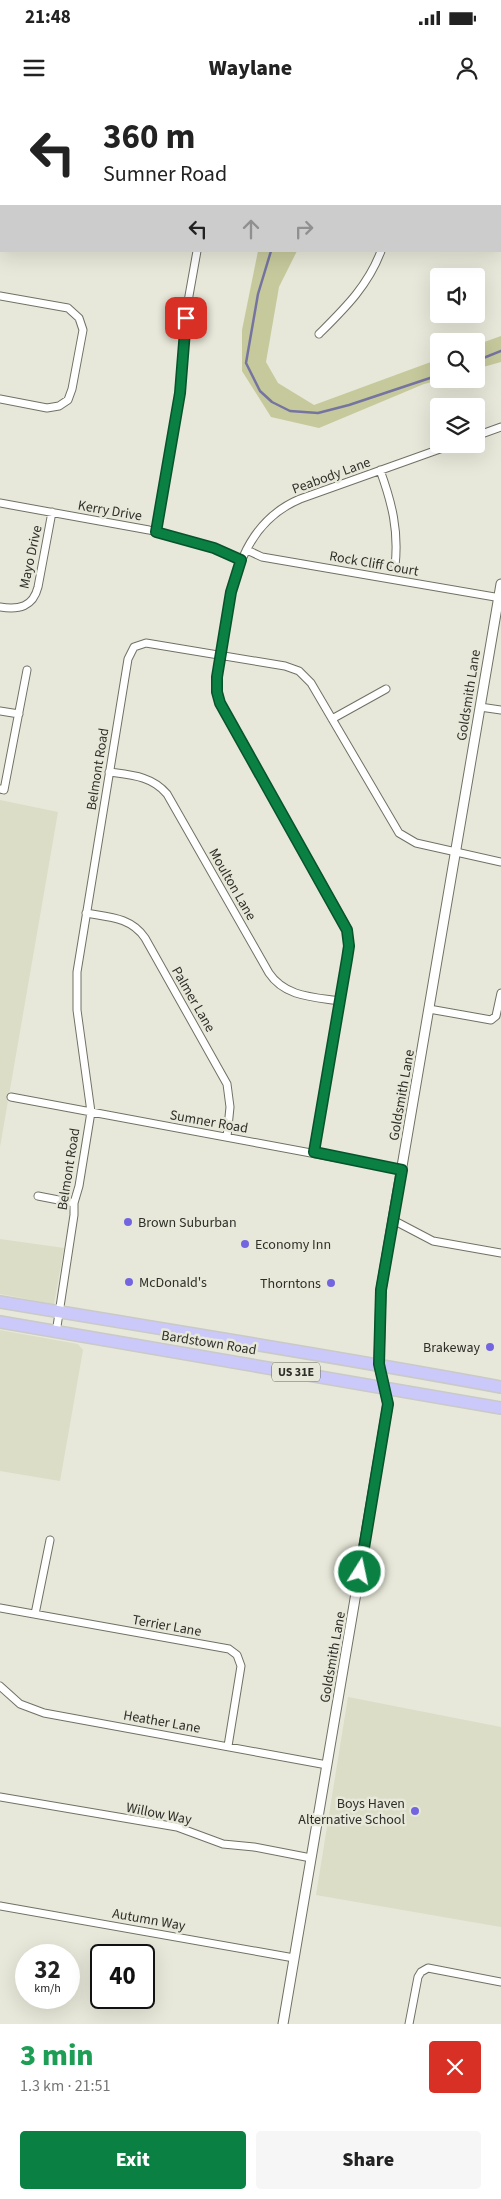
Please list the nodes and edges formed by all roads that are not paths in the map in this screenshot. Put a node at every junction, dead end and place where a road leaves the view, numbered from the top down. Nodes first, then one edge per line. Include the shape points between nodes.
1 (197, 252) edge
2 (381, 252) edge
3 (0, 296) edge
4 (319, 334) dead end
5 (0, 399) edge
6 (501, 427) edge
7 (485, 433) edge
8 (430, 452) edge
9 (380, 470) junction
10 (0, 503) edge
11 (52, 512) junction
12 (156, 532) junction
13 (247, 550) junction
14 (241, 560) junction
15 (395, 566) dead end
16 (501, 584) edge
17 (500, 597) edge
18 (0, 607) edge
19 (220, 655) junction
20 (27, 670) dead end
21 (386, 689) dead end
22 (480, 706) junction
23 (501, 710) edge
24 (0, 711) edge
25 (19, 714) junction
26 (332, 719) junction
27 (109, 772) junction
28 (0, 789) edge
29 (456, 851) junction
30 (501, 862) edge
31 (86, 913) junction
32 (501, 994) edge
33 (340, 1001) junction
34 (430, 1009) junction
35 (11, 1097) dead end
36 (91, 1112) junction
37 (227, 1137) junction
38 (314, 1152) junction
39 (402, 1170) junction
40 (38, 1196) dead end
41 (74, 1203) junction
42 (393, 1220) junction
43 (501, 1253) edge
44 (0, 1302) edge
45 (59, 1312) junction
46 (0, 1322) edge
47 (56, 1332) junction
48 (190, 1334) junction
49 (182, 1353) junction
50 (379, 1364) junction
51 (386, 1387) junction
52 (501, 1387) edge
53 (501, 1408) edge
54 (50, 1540) dead end
55 (0, 1608) edge
56 (35, 1614) junction
57 (0, 1686) edge
58 (228, 1746) junction
59 (327, 1765) junction
60 (0, 1797) edge
61 (311, 1858) junction
62 (0, 1906) edge
63 (294, 1958) junction
64 (501, 1982) edge
65 (283, 2024) edge
66 (409, 2024) edge

1 - 12 street via 187,307 180,393
2 - 4 street via 356,297
3 - 5 street via 63,307 79,318 83,330 68,400 47,408
6 - 7 street
8 - 9 street, Peabody Lane
9 - 13 street, Peabody Lane via 293,502 275,514
9 - 15 street via 396,524
10 - 11 street, Kerry Drive
11 - 12 street, Kerry Drive
11 - 18 street, Mayo Drive via 34,598 23,607
12 - 14 street, Kerry Drive via 214,548
13 - 14 street, Peabody Lane
13 - 17 street, Rock Cliff Court via 262,557
14 - 19 street, Peabody Lane via 232,586
16 - 17 street, Goldsmith Lane
17 - 22 street, Goldsmith Lane
19 - 26 street, Belmont Road via 299,671 311,683
19 - 27 street, Belmont Road via 146,643 134,647 128,659
19 - 33 street, Peabody Lane via 217,686 220,703 347,930 349,946
20 - 25 street
21 - 26 street
22 - 23 street
22 - 29 street, Goldsmith Lane
24 - 25 street
25 - 28 street via 4,790
26 - 29 street, Belmont Road via 399,833 416,843
27 - 31 street, Belmont Road
27 - 33 street, Moulton Lane via 160,785 278,984 295,994
29 - 30 street, Belmont Road
29 - 34 street, Goldsmith Lane
31 - 36 street, Belmont Road via 76,987
31 - 37 street, Palmer Lane via 129,922 145,938 228,1084
32 - 34 street via 496,1016 491,1020
33 - 38 street, Peabody Lane
34 - 39 street, Goldsmith Lane
35 - 36 street, Sumner Road
36 - 37 street, Sumner Road
36 - 41 street, Belmont Road
37 - 38 street, Sumner Road
38 - 39 street, Sumner Road
39 - 42 street, Goldsmith Lane
40 - 41 street
41 - 45 street, Belmont Road
42 - 43 street via 434,1241
42 - 50 street, Goldsmith Lane via 381,1290
44 - 45 main road, Bardstown Road / US 31E
45 - 47 street, Belmont Road
45 - 48 main road, Bardstown Road / US 31E
46 - 47 main road, Bardstown Road / US 31E
47 - 49 main road, Bardstown Road / US 31E
48 - 49 main road
48 - 50 main road, Bardstown Road / US 31E
49 - 51 main road, Bardstown Road / US 31E
50 - 51 street, Goldsmith Lane
50 - 52 main road, Bardstown Road / US 31E
51 - 53 main road, Bardstown Road / US 31E
51 - 59 street, Goldsmith Lane via 388,1404
54 - 56 street
55 - 56 street, Terrier Lane
56 - 58 street, Terrier Lane via 233,1652 241,1666
57 - 58 street, Heather Lane via 13,1700 34,1711
58 - 59 street, Heather Lane
59 - 61 street, Goldsmith Lane
60 - 61 street, Willow Way via 177,1826 223,1844
61 - 63 street, Goldsmith Lane
62 - 63 street, Autumn Way
63 - 65 street, Goldsmith Lane
64 - 66 street via 424,1969 418,1977

